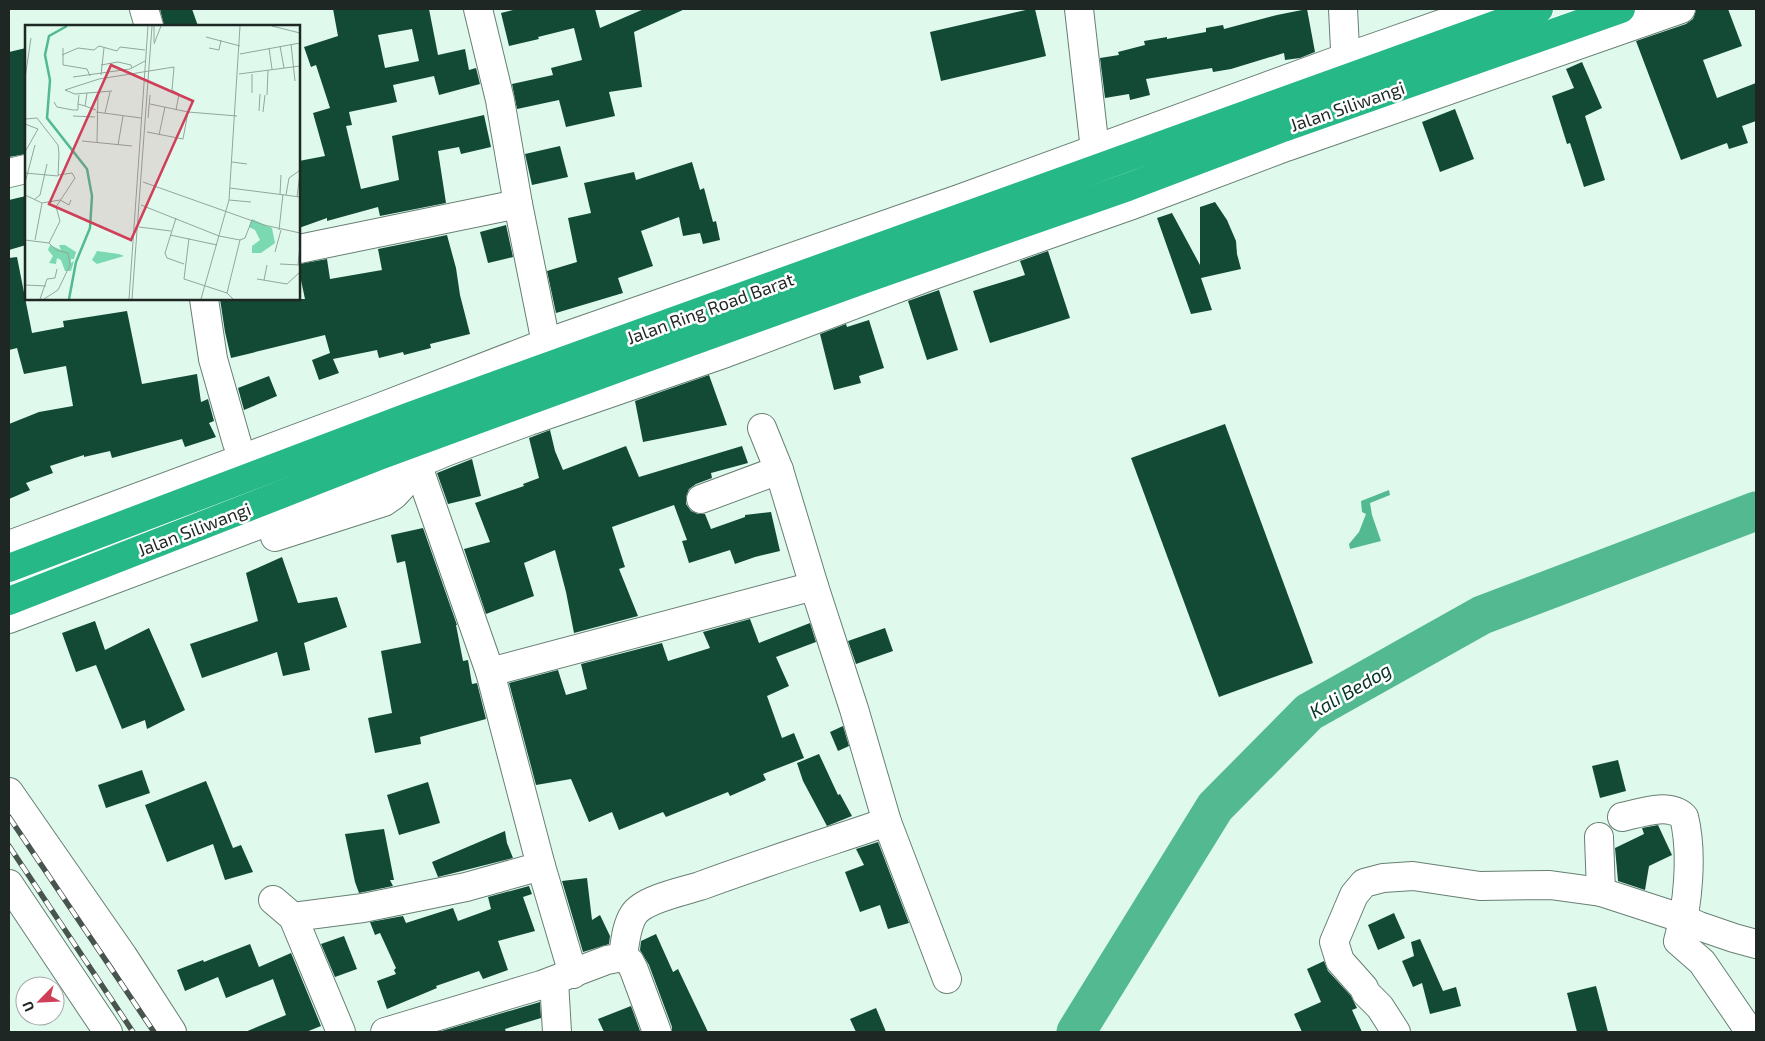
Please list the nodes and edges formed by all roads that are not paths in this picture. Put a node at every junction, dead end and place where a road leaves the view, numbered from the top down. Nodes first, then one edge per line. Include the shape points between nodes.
1 (144, 9) edge
2 (478, 9) edge
3 (1079, 9) edge
4 (1343, 9) edge
5 (1484, 9) edge
6 (1539, 9) edge
7 (1621, 9) edge
8 (1681, 9) edge
9 (149, 25) edge
10 (1347, 57) junction
11 (1237, 107) junction
12 (1095, 150) junction
13 (25, 169) edge
14 (9, 173) edge
15 (1062, 182) junction
16 (518, 204) junction
17 (1073, 206) junction
18 (300, 249) edge
19 (871, 288) junction
20 (204, 300) edge
21 (546, 343) junction
22 (406, 408) junction
23 (762, 428) dead end
24 (358, 436) joint
25 (237, 443) junction
26 (422, 457) junction
27 (383, 467) junction
28 (779, 470) junction
29 (701, 499) dead end
30 (9, 530) edge
31 (9, 545) edge
32 (9, 568) edge
33 (814, 586) junction
34 (9, 601) edge
35 (9, 618) edge
36 (9, 628) edge
37 (490, 672) junction
38 (9, 792) edge
39 (1622, 817) dead end
40 (888, 822) junction
41 (1598, 838) dead end
42 (541, 866) junction
43 (9, 884) edge
44 (1601, 892) junction
45 (1681, 930) junction
46 (1756, 944) edge
47 (624, 958) junction
48 (564, 977) junction
49 (947, 978) dead end
50 (108, 1032) edge
51 (172, 1032) edge
52 (341, 1032) edge
53 (385, 1032) edge
54 (557, 1032) edge
55 (657, 1032) edge
56 (1396, 1032) edge
57 (1750, 1032) edge

1 - 9 street
2 - 16 street via 500,100
3 - 12 street
4 - 10 street
5 - 10 street
6 - 11 highway, Jalan Siliwangi
7 - 17 highway, Jalan Siliwangi
8 - 19 street
10 - 11 street
11 - 12 street
11 - 15 highway, Jalan Siliwangi
12 - 21 street
13 - 14 street
15 - 17 highway
15 - 22 highway, Jalan Ring Road Barat
16 - 18 street
16 - 21 street
17 - 19 highway
19 - 26 street via 726,353
20 - 25 street via 214,359
21 - 22 street
22 - 24 highway, Jalan Ring Road Barat
22 - 25 street via 382,396 354,399
22 - 31 street via 373,410
23 - 28 street
24 - 32 highway, Jalan Siliwangi
25 - 30 street
26 - 27 highway
26 - 36 street via 394,495 384,502 151,577
26 - 37 street
27 - 34 highway, Jalan Siliwangi
27 - 35 street
28 - 29 street
28 - 33 street
33 - 37 street
33 - 40 street
37 - 42 street
38 - 51 street
39 - 45 street via 1654,810 1673,810 1684,817 1688,874
40 - 47 street via 740,870 643,906 635,913 627,933
40 - 49 street
41 - 44 street
42 - 48 street
42 - 52 street via 466,887 363,908 283,908
43 - 50 street
44 - 45 street
44 - 56 street via 1550,885 1480,886 1413,876 1364,883 1354,895 1334,942 1340,961 1380,1007
45 - 46 street via 1699,926
45 - 57 street
47 - 48 street via 607,960
47 - 55 street via 634,970
48 - 53 street
48 - 54 street

